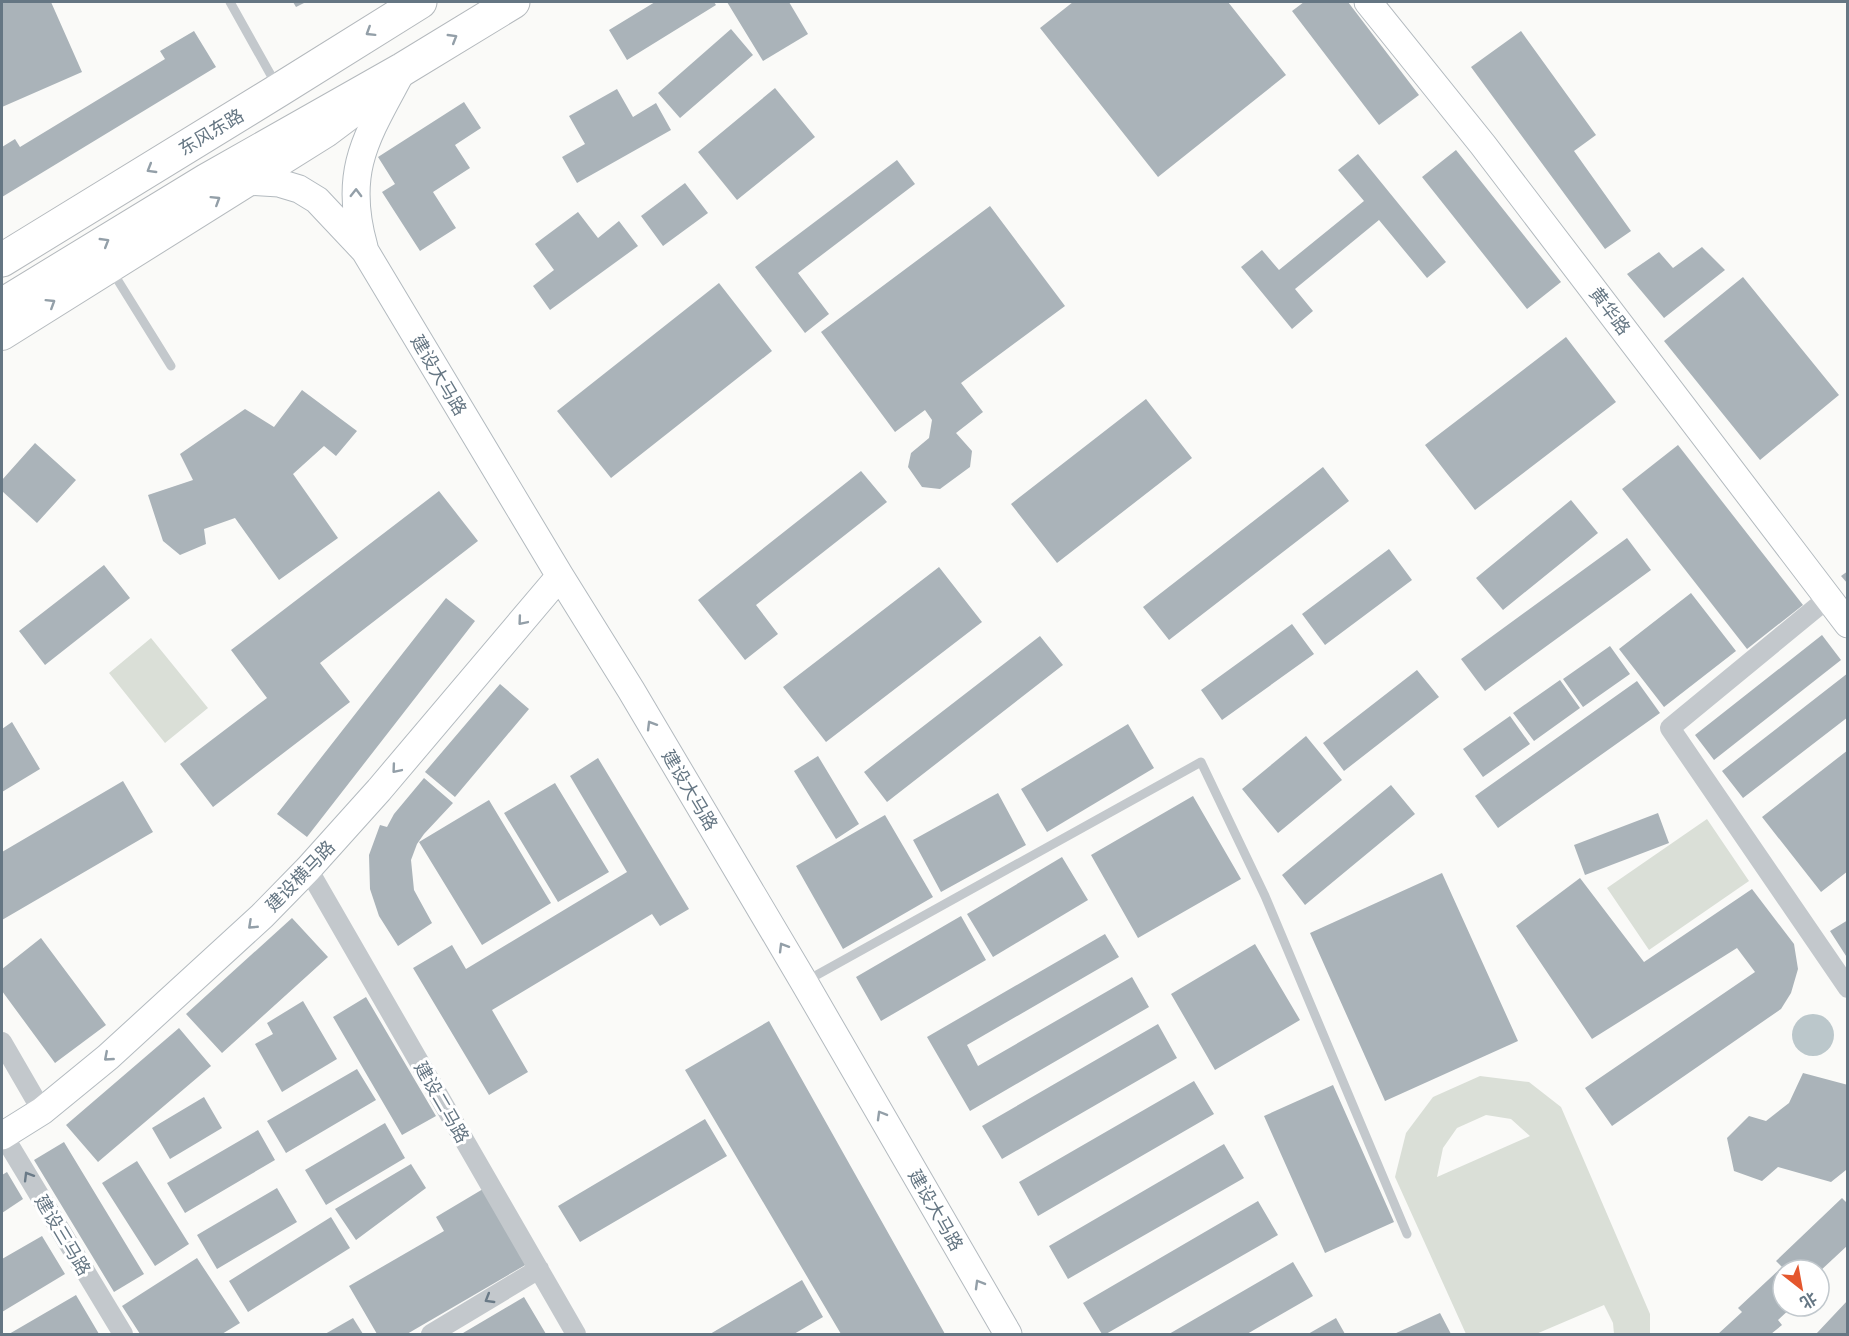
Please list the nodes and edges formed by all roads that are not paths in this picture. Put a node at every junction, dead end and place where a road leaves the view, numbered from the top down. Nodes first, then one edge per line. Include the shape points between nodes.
1 (230, 2) edge
2 (420, 2) edge
3 (513, 2) edge
4 (1368, 2) edge
5 (403, 69) junction
6 (279, 90) junction
7 (246, 181) junction
8 (365, 251) junction
9 (2, 260) edge
10 (109, 267) junction
11 (2, 305) edge
12 (2, 335) edge
13 (171, 366) dead end
14 (560, 576) junction
15 (1828, 598) junction
16 (1848, 624) edge
17 (308, 870) junction
18 (804, 982) junction
19 (1848, 988) edge
20 (2, 1042) edge
21 (42, 1111) junction
22 (2, 1136) edge
23 (1407, 1234) dead end
24 (539, 1269) junction
25 (123, 1335) edge
26 (431, 1335) edge
27 (576, 1335) edge
28 (1008, 1335) edge

1 - 6 lane
2 -> 6 highway, 东风东路
5 -> 3 highway
4 - 15 street, 黄华路 via 1483,145
5 - 7 main road via 355,111
8 -> 5 street via 357,222 357,171 365,142
11 -> 5 highway via 207,180
6 -> 9 highway, 东风东路
7 - 8 street via 299,189 317,200
10 -> 7 main road
8 - 14 street, 建设大马路
12 -> 10 main road
10 - 13 lane
14 -> 17 street, 建设横马路
18 -> 14 street, 建设大马路
15 - 16 street, 黄华路
15 - 19 street via 1671,728
17 -> 21 street, 建设横马路 via 108,1057
17 - 24 street, 建设二马路
18 - 23 lane via 1201,762 1265,896
28 -> 18 street, 建设大马路
20 - 21 street
21 - 22 street, 建设横马路
25 -> 22 street, 建设三马路
24 -> 26 street
24 - 27 street, 建设二马路

